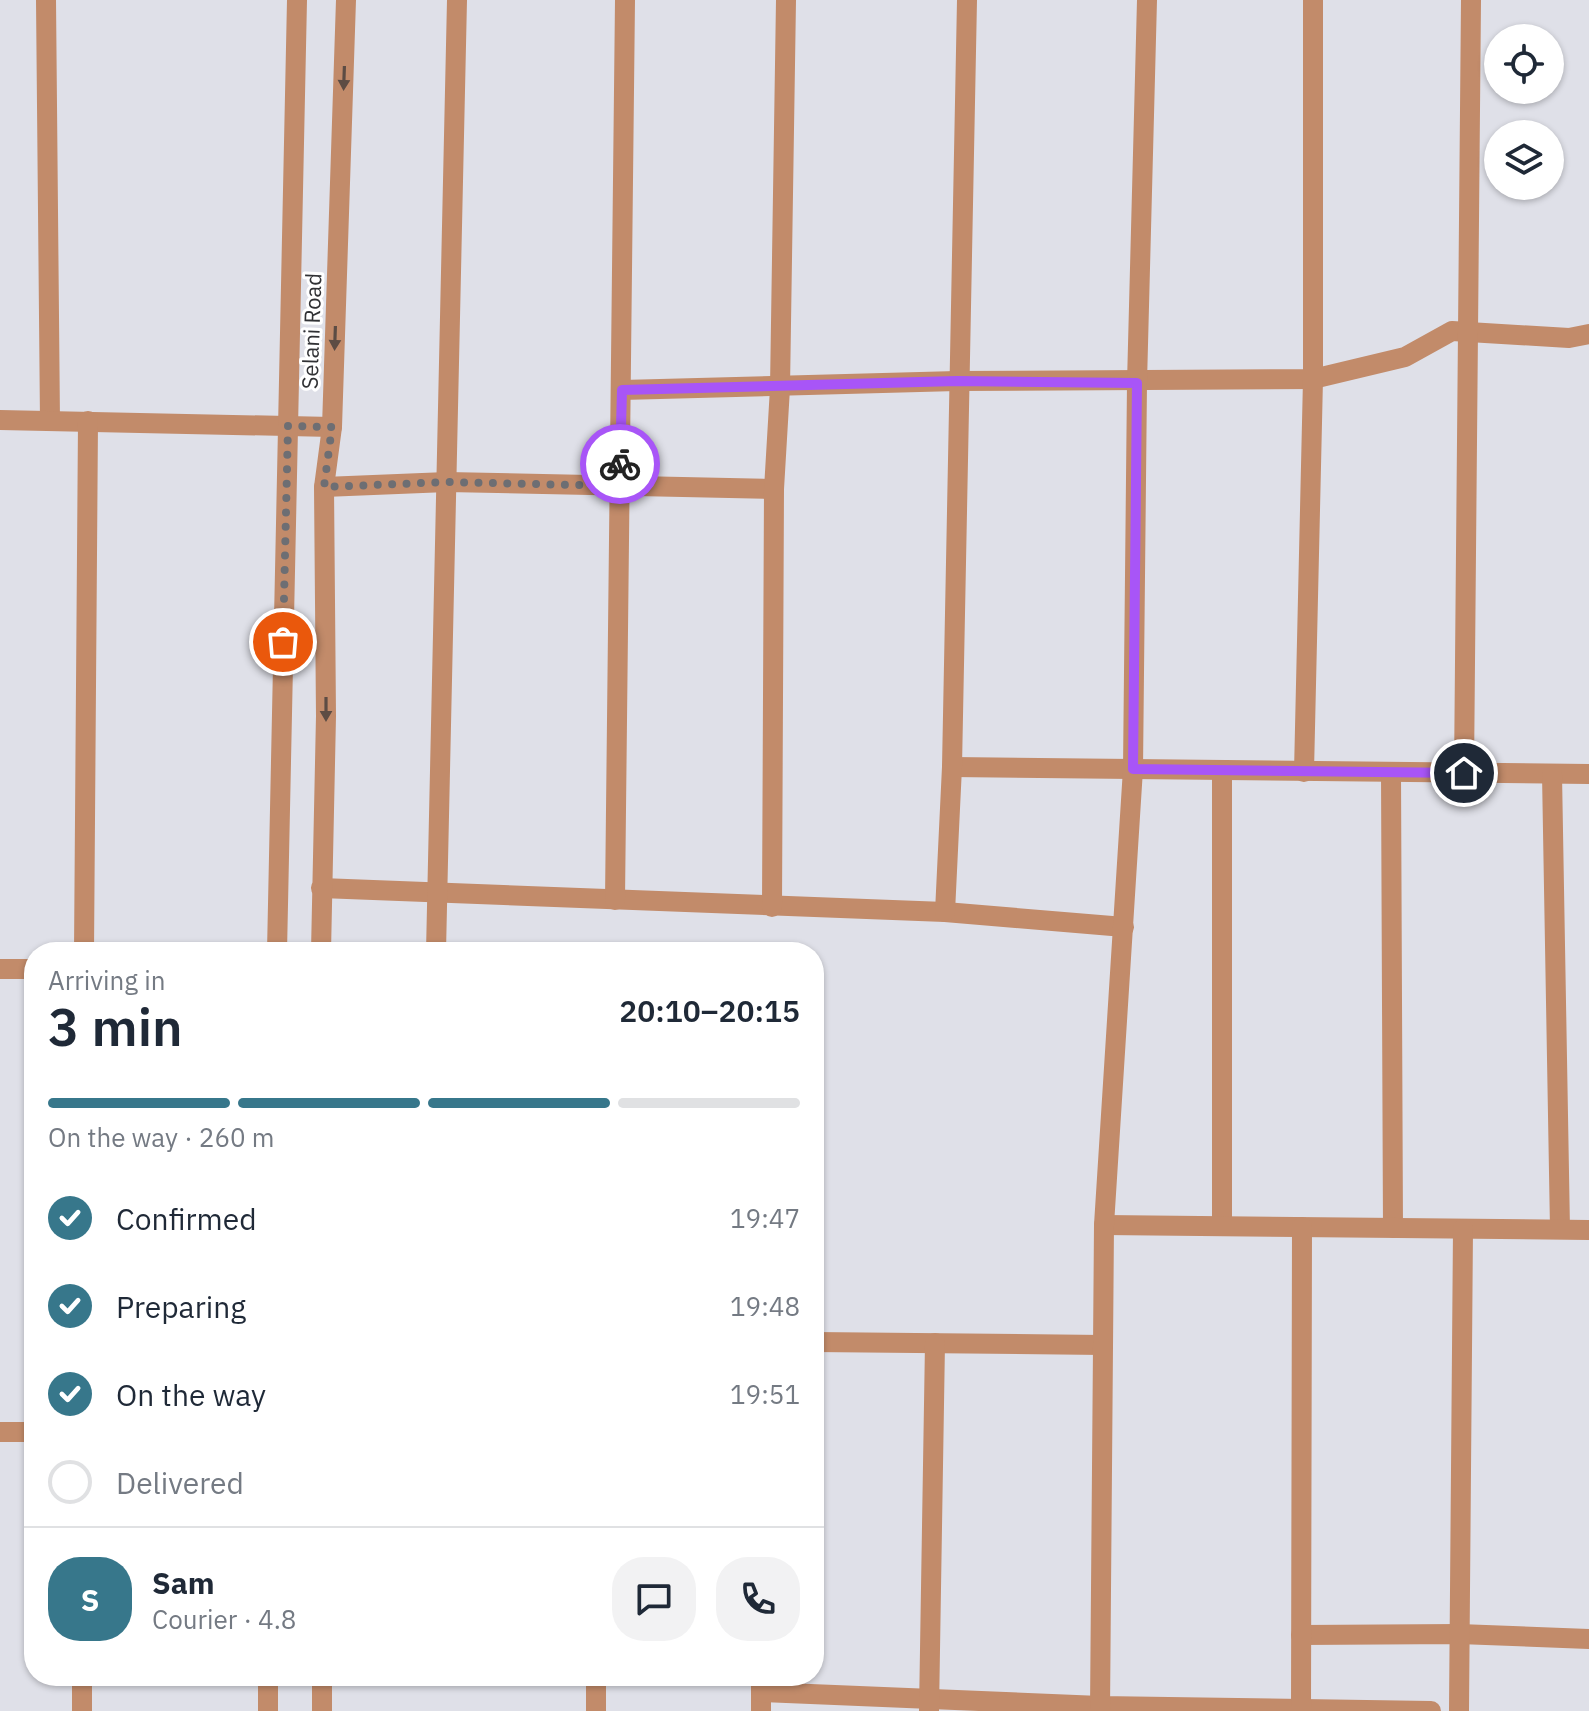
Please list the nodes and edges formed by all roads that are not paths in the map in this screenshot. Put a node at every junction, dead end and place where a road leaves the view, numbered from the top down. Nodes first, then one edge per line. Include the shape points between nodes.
1 (46, 0) edge
2 (297, 0) edge
3 (346, 0) edge
4 (457, 0) edge
5 (625, 0) edge
6 (786, 0) edge
7 (967, 0) edge
8 (1147, 0) edge
9 (1313, 0) edge
10 (1471, 0) edge
11 (1466, 330) junction
12 (1589, 334) edge
13 (1313, 379) junction
14 (957, 381) junction
15 (1137, 383) junction
16 (780, 388) junction
17 (622, 390) junction
18 (0, 420) edge
19 (50, 421) junction
20 (88, 421) junction
21 (288, 426) junction
22 (332, 427) junction
23 (447, 482) junction
24 (619, 486) junction
25 (324, 487) junction
26 (774, 489) junction
27 (952, 767) junction
28 (1133, 769) junction
29 (1222, 771) junction
30 (1304, 772) junction
31 (1391, 773) junction
32 (1464, 773) junction
33 (1552, 774) junction
34 (1589, 774) edge
35 (321, 888) junction
36 (437, 892) junction
37 (615, 900) junction
38 (772, 907) junction
39 (945, 912) junction
40 (1124, 927) junction
41 (84, 942) edge
42 (277, 942) edge
43 (321, 942) edge
44 (436, 942) edge
45 (0, 969) edge
46 (24, 969) edge
47 (1104, 1225) junction
48 (1222, 1226) junction
49 (1302, 1227) junction
50 (1393, 1228) junction
51 (1463, 1229) junction
52 (1560, 1229) junction
53 (1589, 1230) edge
54 (824, 1342) edge
55 (935, 1343) junction
56 (1103, 1345) junction
57 (0, 1432) edge
58 (24, 1432) edge
59 (1459, 1634) junction
60 (1301, 1635) junction
61 (1589, 1639) edge
62 (82, 1686) edge
63 (268, 1686) edge
64 (322, 1686) edge
65 (596, 1686) edge
66 (761, 1693) edge
67 (929, 1705) edge
68 (1100, 1708) edge
69 (1301, 1710) edge
70 (82, 1711) edge
71 (268, 1711) edge
72 (322, 1711) edge
73 (596, 1711) edge
74 (1431, 1711) edge
75 (1459, 1711) edge

1 - 19 street
2 - 21 street, Selani Road
3 -> 22 street, Selani Road
4 - 23 street
5 - 17 street
6 - 16 street
7 - 14 street
8 - 15 street
9 - 13 street
10 - 11 street
11 - 12 street via 1569,338
11 - 13 street via 1439,336 1405,357
11 - 32 street
13 - 15 street
13 - 30 street
14 - 15 street
14 - 16 street
14 - 27 street
15 - 28 street
16 - 17 street
16 - 26 street
17 - 24 street
18 - 19 street
19 - 20 street
20 - 21 street
20 - 41 street
21 - 22 street
21 - 42 street, Selani Road
22 - 25 street, Selani Road
23 - 24 street
23 - 25 street
23 - 36 street
24 - 26 street
24 - 37 street
25 -> 35 street, Selani Road
26 - 38 street
27 - 28 street
27 - 39 street
28 - 29 street
28 - 40 street
29 - 30 street
29 - 48 street
30 - 31 street
31 - 32 street
31 - 50 street
32 - 33 street
33 - 34 street
33 - 52 street
35 - 36 street
35 - 43 street, Selani Road
36 - 37 street
36 - 44 street
37 - 38 street
38 - 39 street
39 - 40 street
40 - 47 street
45 - 46 street
47 - 48 street
47 - 56 street
48 - 49 street
49 - 50 street
49 - 60 street
50 - 51 street
51 - 52 street
51 - 59 street
52 - 53 street
54 - 55 street
55 - 56 street
55 - 67 street
56 - 68 street
57 - 58 street
59 - 60 street
59 - 61 street
59 - 75 street
60 - 69 street
62 - 70 street
63 - 71 street
64 - 72 street
65 - 73 street
66 - 67 street
67 - 68 street
68 - 69 street
69 - 74 street

